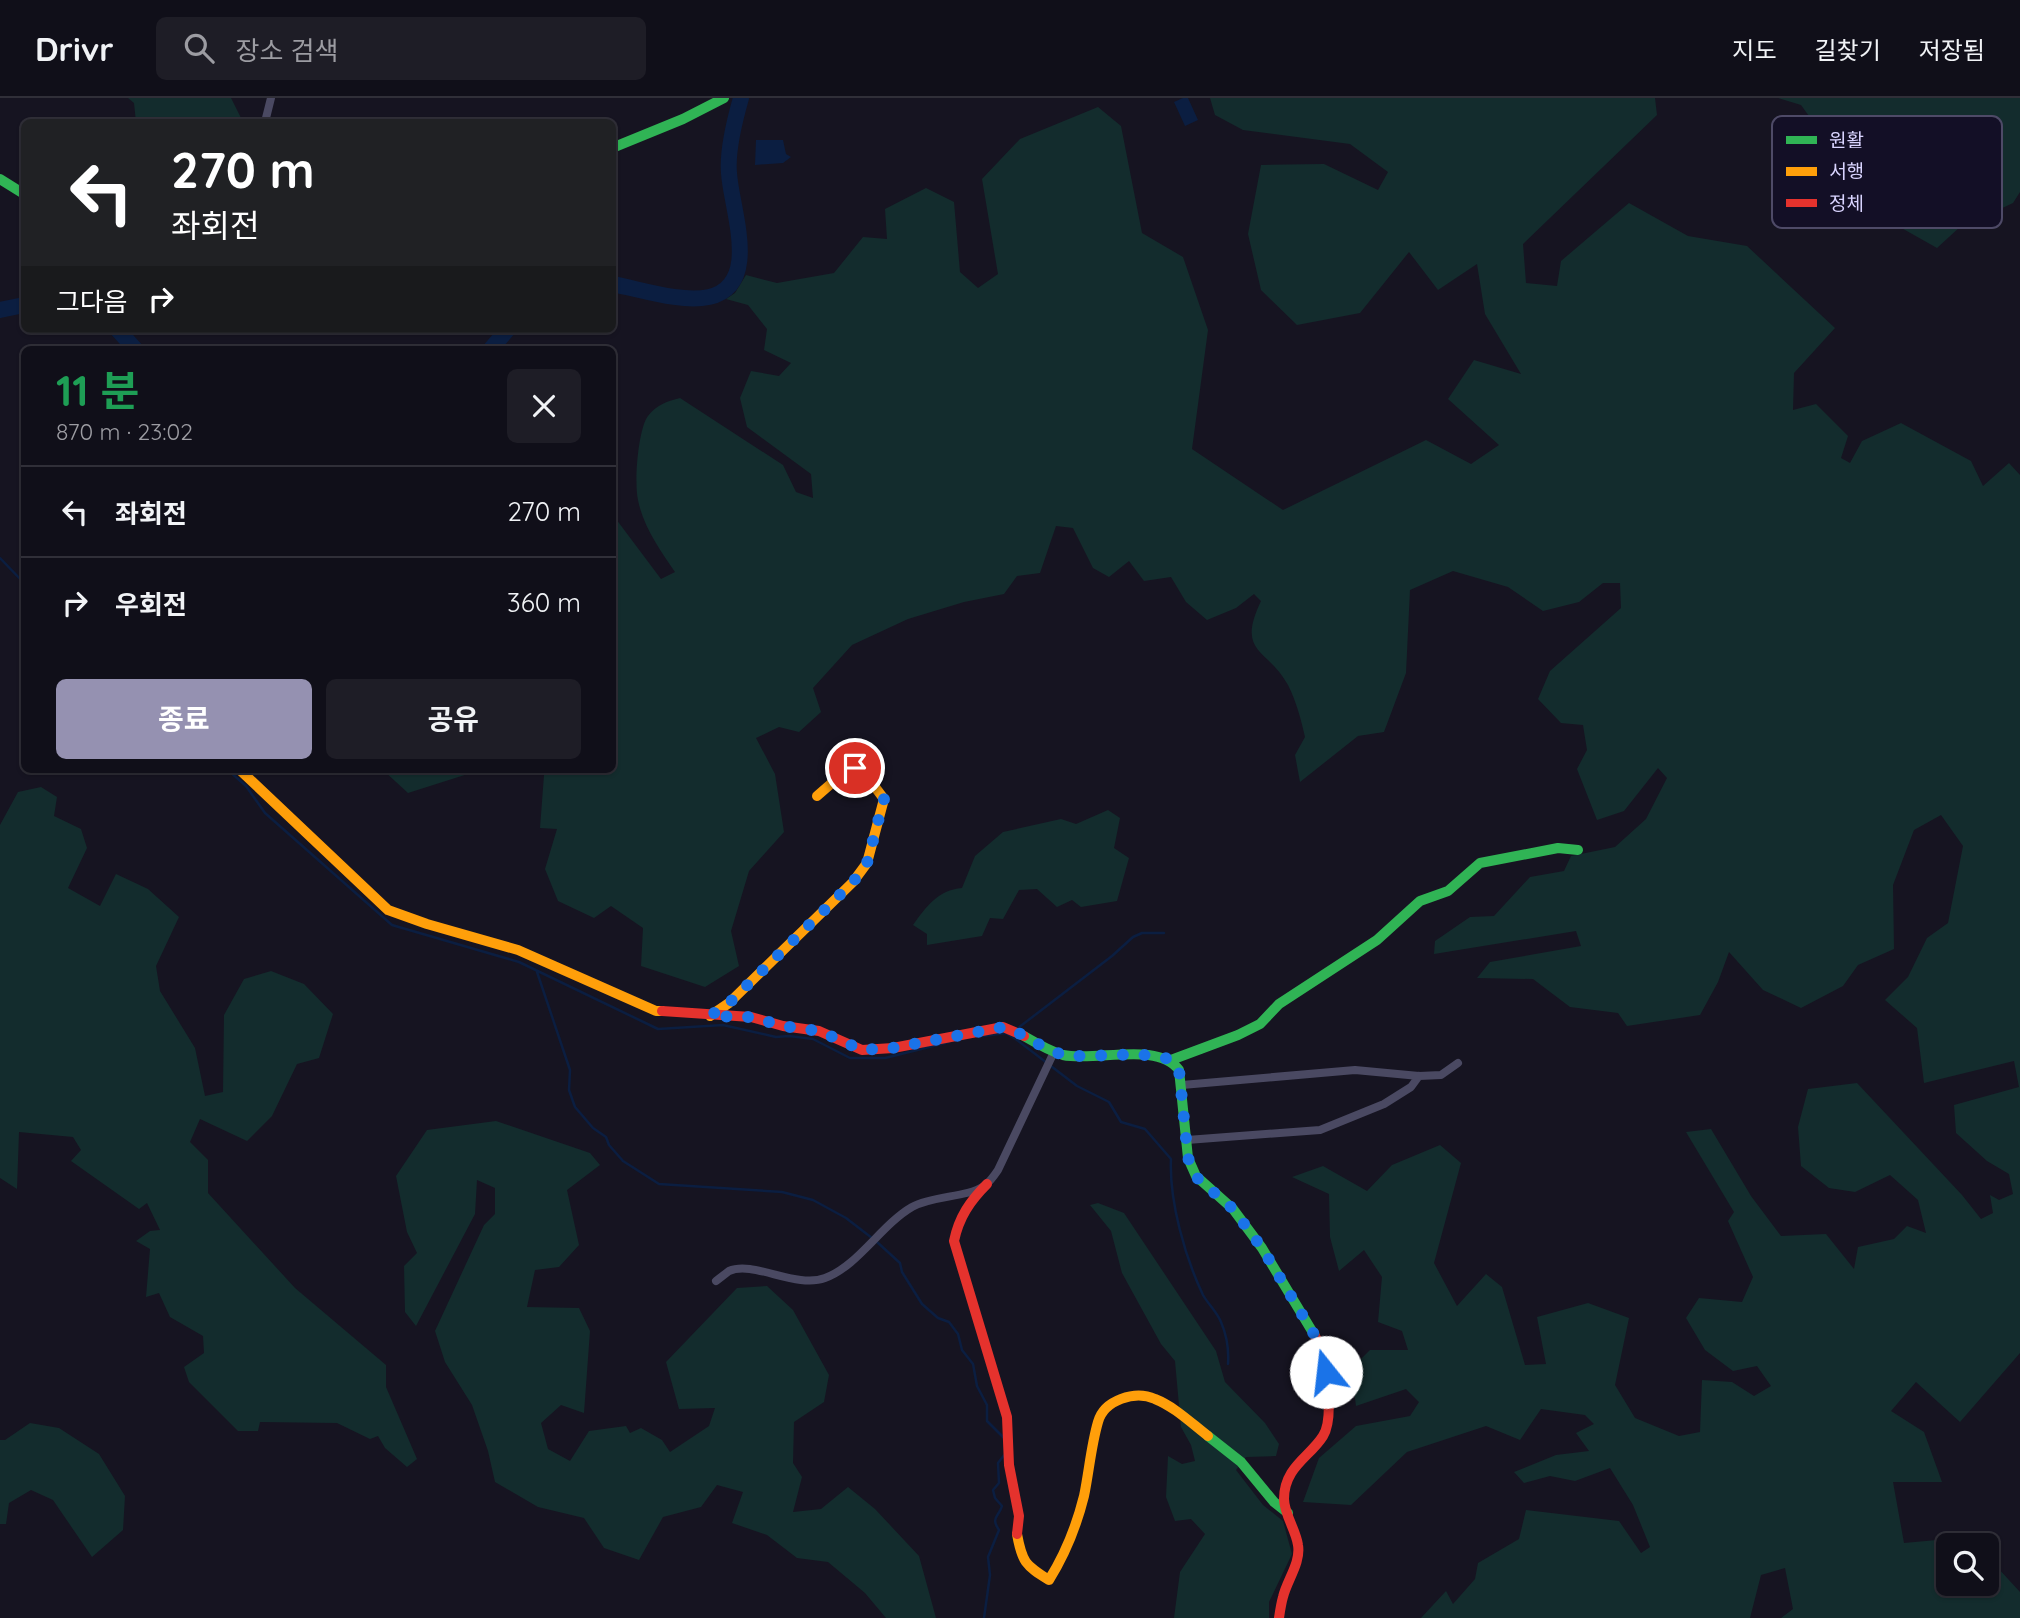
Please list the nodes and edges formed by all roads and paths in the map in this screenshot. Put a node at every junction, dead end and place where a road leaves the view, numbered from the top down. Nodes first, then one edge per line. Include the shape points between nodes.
1 (271, 98) edge
2 (724, 98) edge
3 (266, 119) edge
4 (616, 146) edge
5 (0, 179) edge
6 (21, 192) edge
7 (243, 773) edge
8 (817, 796) dead end
9 (1578, 850) dead end
10 (710, 1016) junction
11 (1054, 1052) junction
12 (1171, 1060) junction
13 (1458, 1063) dead end
14 (1419, 1076) junction
15 (1182, 1085) junction
16 (1186, 1140) junction
17 (987, 1184) junction
18 (716, 1281) dead end
19 (1288, 1513) junction
20 (1279, 1618) edge

1 - 3 street
2 - 4 street
5 - 6 street
7 - 10 street via 388,910 518,950 656,1011
8 - 10 street via 855,768 884,799 867,863 768,966
9 - 12 street via 1558,848 1480,863 1448,891 1420,901 1377,940 1286,998 1260,1024
10 - 11 street via 751,1017 819,1031 862,1050 1003,1027
11 - 12 street
11 - 17 street
12 - 15 street
13 - 14 street via 1441,1075
14 - 15 street via 1355,1070
14 - 16 street via 1411,1087 1384,1104 1320,1130
15 - 16 street
16 - 19 street via 1196,1177 1233,1209 1262,1248 1321,1346 1328,1416 1324,1435 1289,1478 1284,1499
17 - 18 street via 909,1209 838,1271 822,1279 795,1280 746,1269 731,1270
17 - 19 street via 957,1222 954,1241 1007,1417 1009,1465 1019,1516 1017,1534 1027,1566 1049,1580 1059,1564 1083,1499 1098,1419 1106,1406 1121,1398 1152,1398 1170,1406 1241,1462
19 - 20 street via 1299,1547

